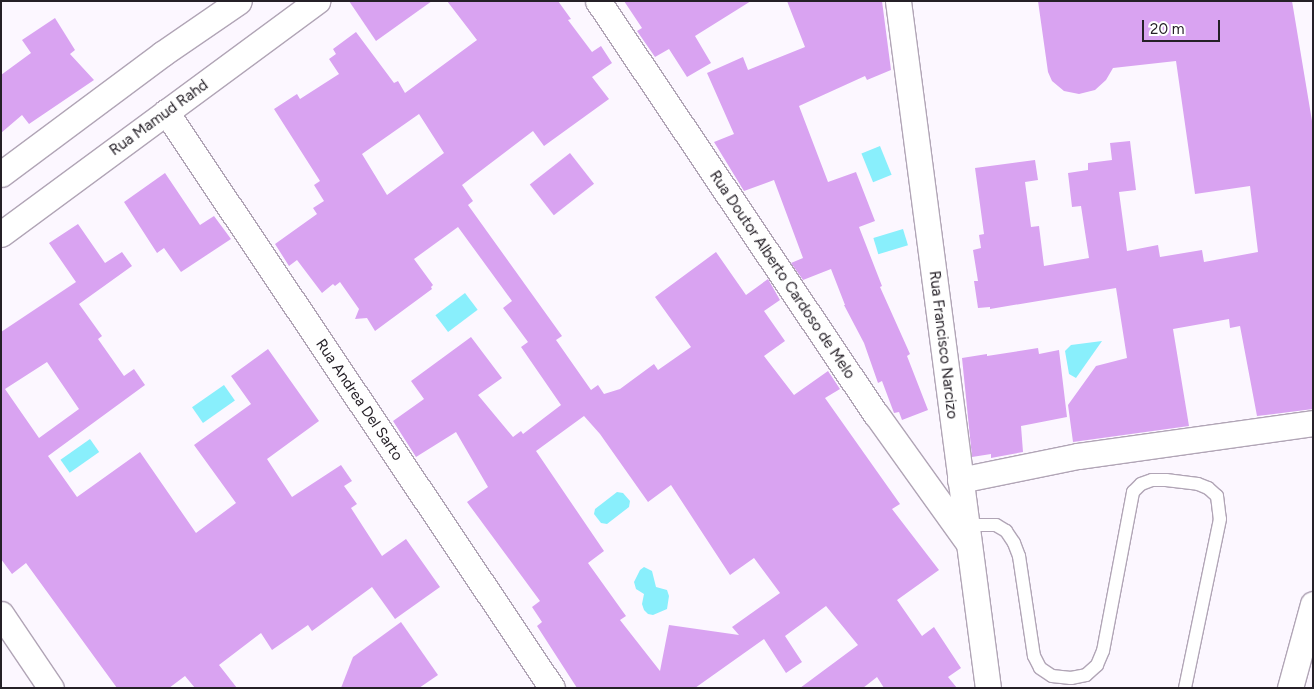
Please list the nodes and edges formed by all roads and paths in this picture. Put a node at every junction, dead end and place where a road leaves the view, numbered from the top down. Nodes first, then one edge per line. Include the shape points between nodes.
1 (239, 1) edge
2 (316, 1) edge
3 (598, 1) edge
4 (898, 1) edge
5 (166, 112) junction
6 (1, 174) edge
7 (1, 234) edge
8 (1313, 423) edge
9 (960, 480) junction
10 (968, 535) junction
11 (1313, 604) edge
12 (1, 614) edge
13 (51, 688) edge
14 (552, 688) edge
15 (988, 688) edge
16 (1185, 688) edge
17 (1290, 688) edge

1 - 6 street
2 - 5 street, Rua Mamud Rahd
3 - 10 street, Rua Doutor Alberto Cardoso de Melo via 876,414
4 - 9 street, Rua Francisco Narcizo
5 - 7 street, Rua Mamud Rahd
5 - 14 street, Rua Andrea Del Sarto
8 - 9 street via 1078,456
9 - 10 street, Rua Francisco Narcizo
10 - 15 street, Rua Francisco Narcizo
10 - 16 lane via 996,525 1006,531 1019,556 1034,656 1040,668 1052,676 1071,678 1086,675 1092,670 1102,651 1133,492 1140,484 1152,480 1208,488 1217,496 1220,519
11 - 17 street
12 - 13 street

